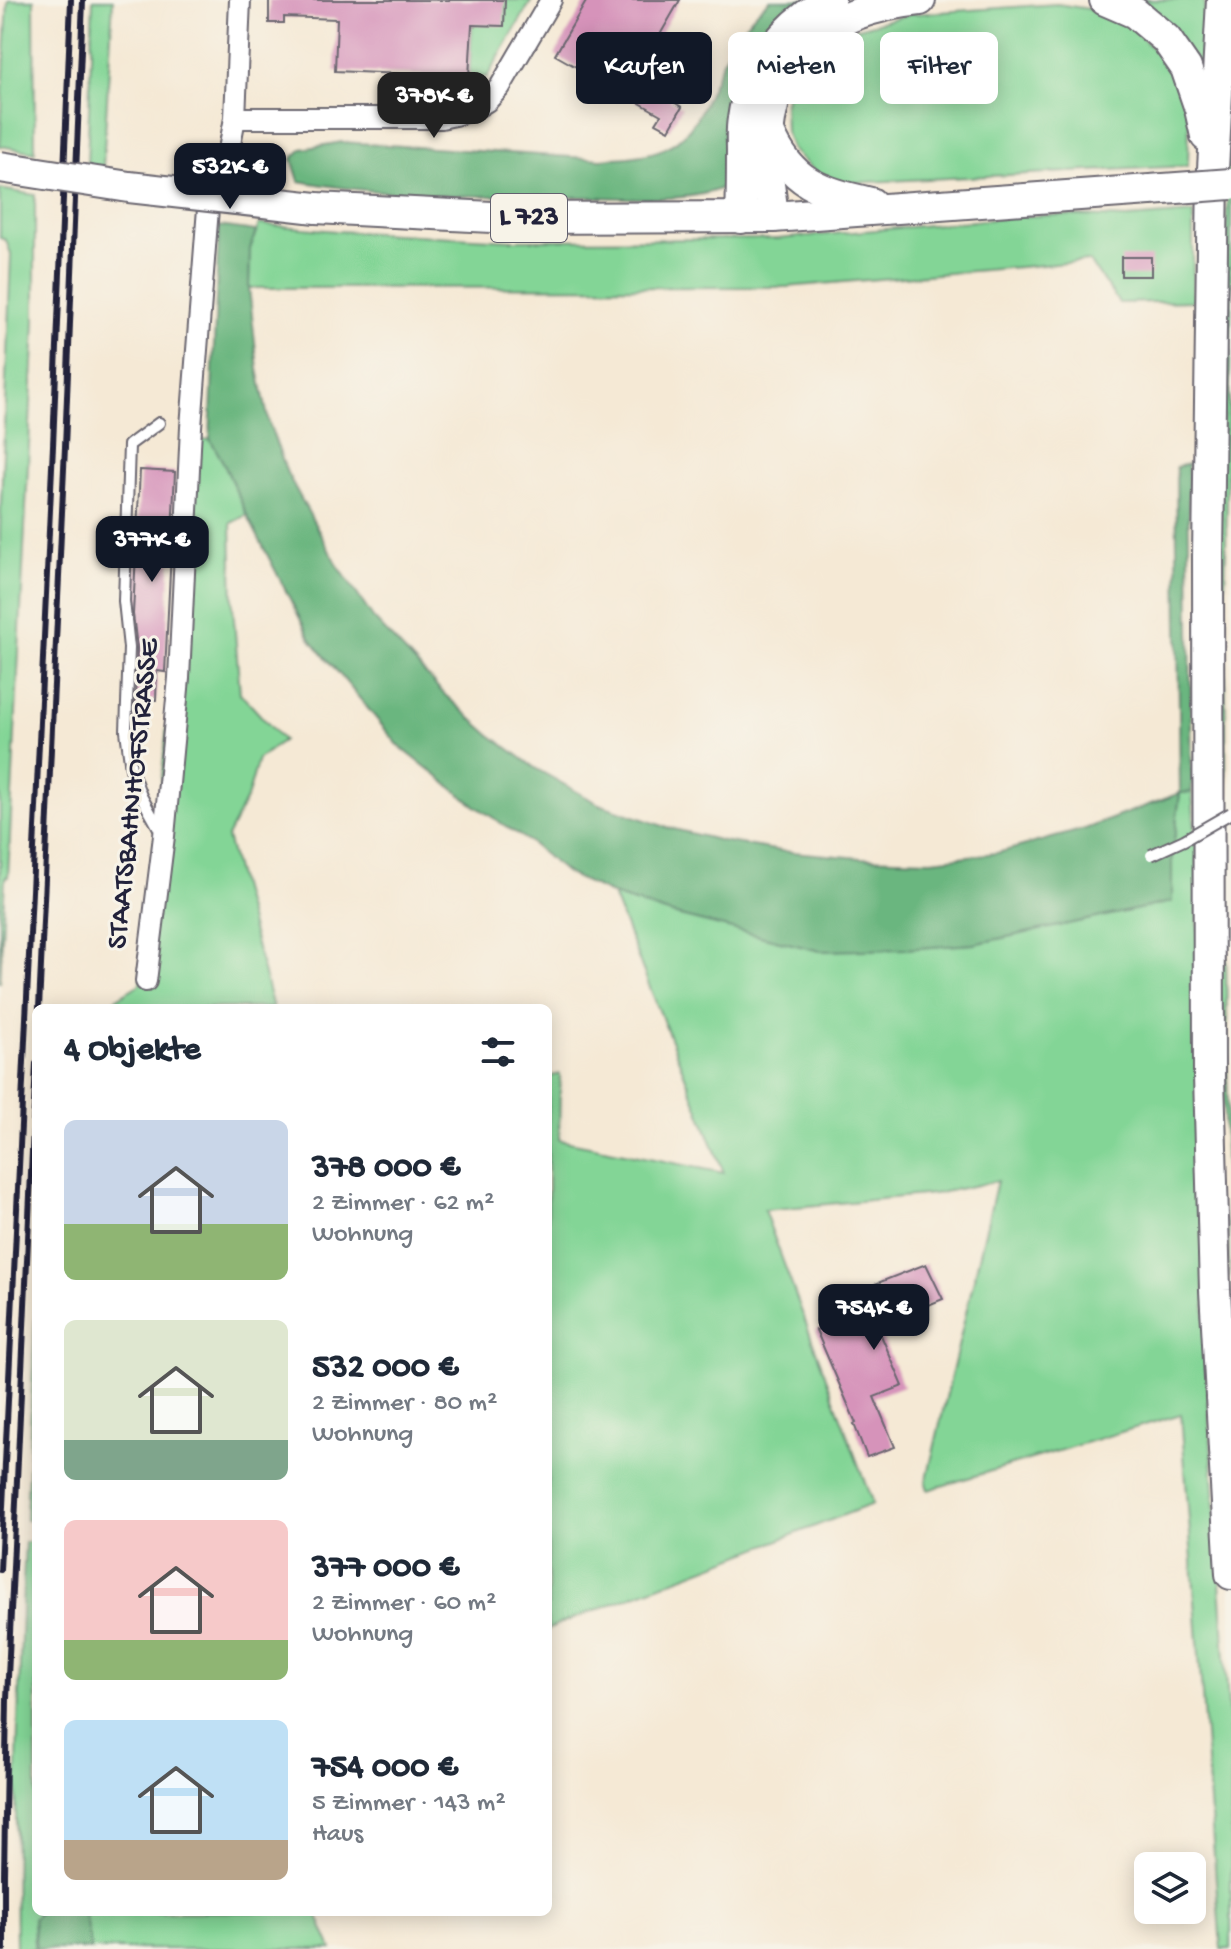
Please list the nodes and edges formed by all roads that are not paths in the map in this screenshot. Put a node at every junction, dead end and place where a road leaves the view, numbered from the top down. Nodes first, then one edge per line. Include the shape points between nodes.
1 (240, 0) edge
2 (551, 0) edge
3 (830, 0) edge
4 (920, 0) edge
5 (1105, 0) edge
6 (1222, 0) edge
7 (235, 118) junction
8 (768, 130) junction
9 (0, 167) edge
10 (1222, 176) edge
11 (897, 209) junction
12 (773, 217) junction
13 (741, 218) junction
14 (159, 423) dead end
15 (1231, 813) edge
16 (164, 836) junction
17 (1151, 855) dead end
18 (146, 981) dead end
19 (1231, 1574) edge

1 - 7 street, STAATSBAHNHOFSTRASSE
2 - 7 street via 500,87 487,101 455,115
3 - 13 main road via 787,31 764,60 749,92 743,121
4 - 8 main road via 854,14 809,43 777,87
5 - 10 main road via 1135,13 1166,39 1186,68
6 - 10 main road
7 - 16 street, STAATSBAHNHOFSTRASSE via 227,160 211,170
8 - 11 main road via 791,170 814,186
8 - 12 main road
9 - 13 main road, L 723, bridge via 316,208 511,218
10 - 11 main road, L 723, bridge via 1150,190
10 - 19 main road via 1207,588 1209,1076
11 - 12 main road, L 723
12 - 13 main road, L 723
14 - 16 lane via 129,445 124,601 131,769
15 - 17 lane, bridge
16 - 18 street, STAATSBAHNHOFSTRASSE

